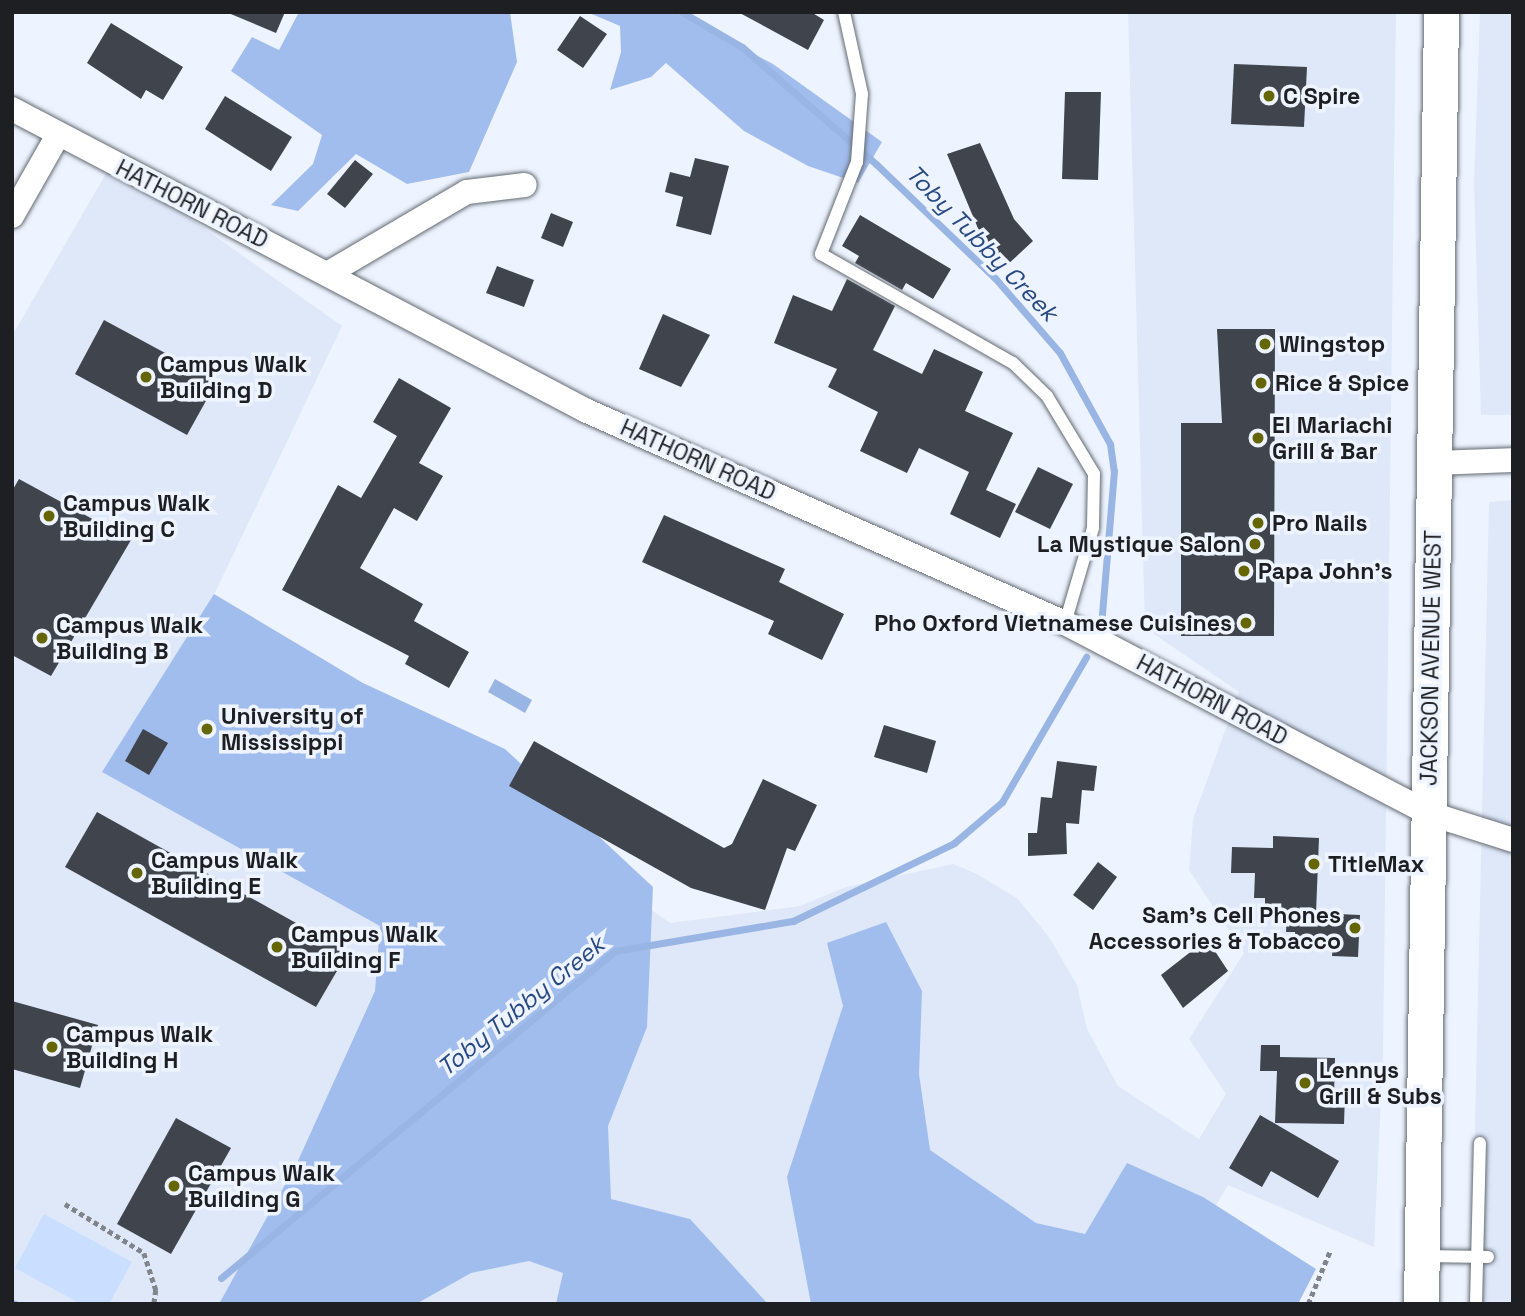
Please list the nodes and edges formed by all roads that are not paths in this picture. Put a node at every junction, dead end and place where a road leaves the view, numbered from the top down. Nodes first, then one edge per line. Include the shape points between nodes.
1 (844, 12) edge
2 (1441, 12) edge
3 (12, 109) edge
4 (58, 135) junction
5 (525, 185) dead end
6 (12, 216) edge
7 (327, 274) junction
8 (1513, 460) edge
9 (1433, 463) junction
10 (1065, 623) junction
11 (1428, 813) junction
12 (1513, 840) edge
13 (1480, 1143) dead end
14 (1422, 1256) junction
15 (1482, 1257) junction
16 (1421, 1304) edge
17 (1476, 1304) edge

1 - 10 lane via 862,94 857,162 821,254 1013,363 1047,397 1094,474 1093,528
2 - 9 main road, JACKSON AVENUE WEST
3 - 4 street, HATHORN ROAD
4 - 6 street
4 - 7 street, HATHORN ROAD
5 - 7 street via 467,191
7 - 10 street, HATHORN ROAD via 587,411
8 - 9 street
9 - 11 main road, JACKSON AVENUE WEST
10 - 11 street, HATHORN ROAD
11 - 12 street, HATHORN ROAD
11 - 14 main road, JACKSON AVENUE WEST
13 - 15 lane
14 - 15 lane
14 - 16 main road, JACKSON AVENUE WEST
15 - 17 lane via 1482,1288

